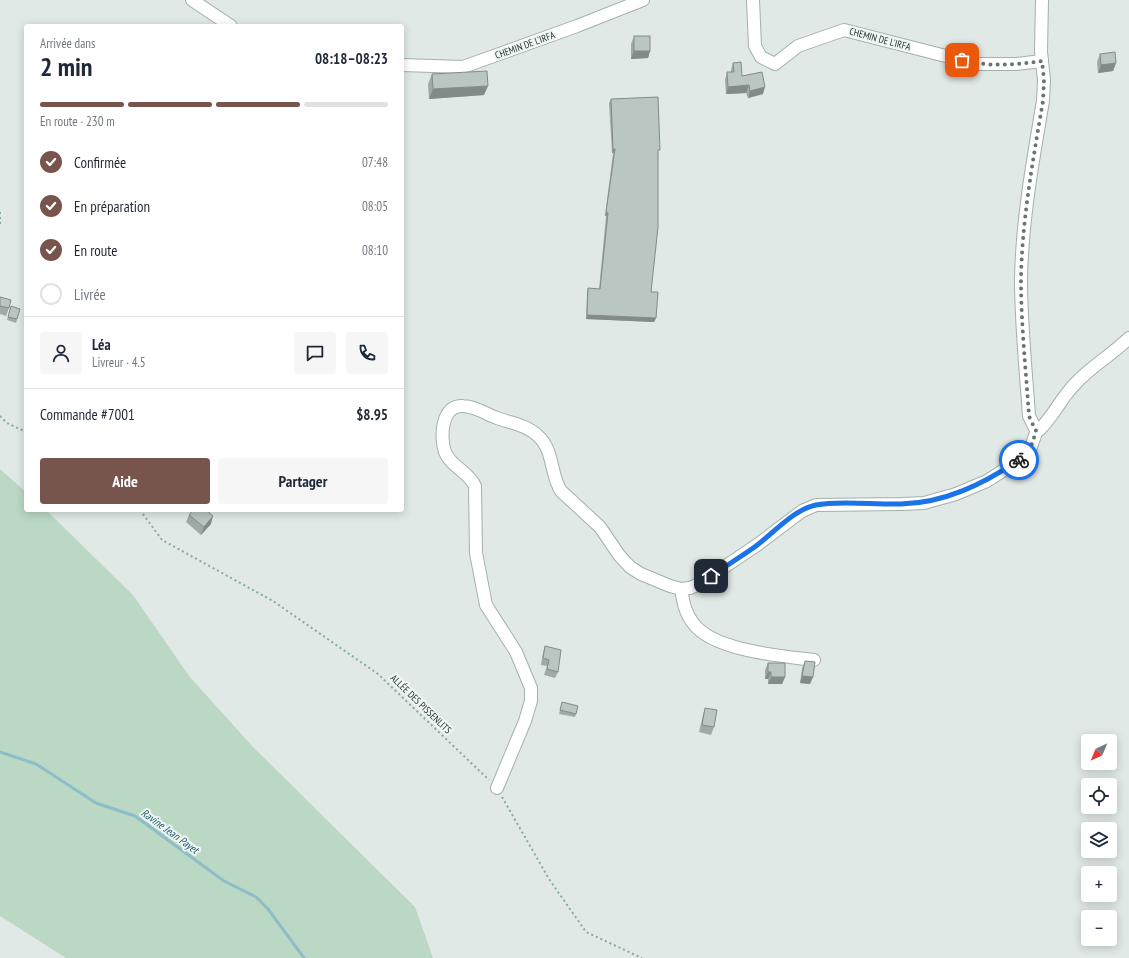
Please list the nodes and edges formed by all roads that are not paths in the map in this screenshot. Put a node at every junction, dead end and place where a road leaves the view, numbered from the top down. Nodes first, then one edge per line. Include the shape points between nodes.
1 (192, 0) edge
2 (643, 0) edge
3 (753, 0) edge
4 (1042, 0) edge
5 (228, 24) edge
6 (1042, 61) junction
7 (404, 66) edge
8 (1129, 338) edge
9 (1036, 430) junction
10 (681, 589) junction
11 (814, 660) edge
12 (497, 788) road end

1 - 5 street
2 - 7 street, CHEMIN DE L'IRFA via 463,67
3 - 6 street, CHEMIN DE L'IRFA via 755,46 761,57 775,64 798,46 844,30 977,64
4 - 6 street
6 - 9 street via 1043,101 1024,234 1021,278 1029,416
8 - 9 street via 1089,369 1060,400 1044,425
9 - 10 street via 1031,447 1024,457 987,481 956,494 924,503 816,505 802,510 700,584
10 - 11 street via 693,624 714,638 762,653
10 - 12 street via 641,574 624,562 600,527 561,491 546,445 535,433 472,408 452,408 444,422 444,446 452,462 475,486 476,553 486,605 516,652 531,688 531,702 525,721

